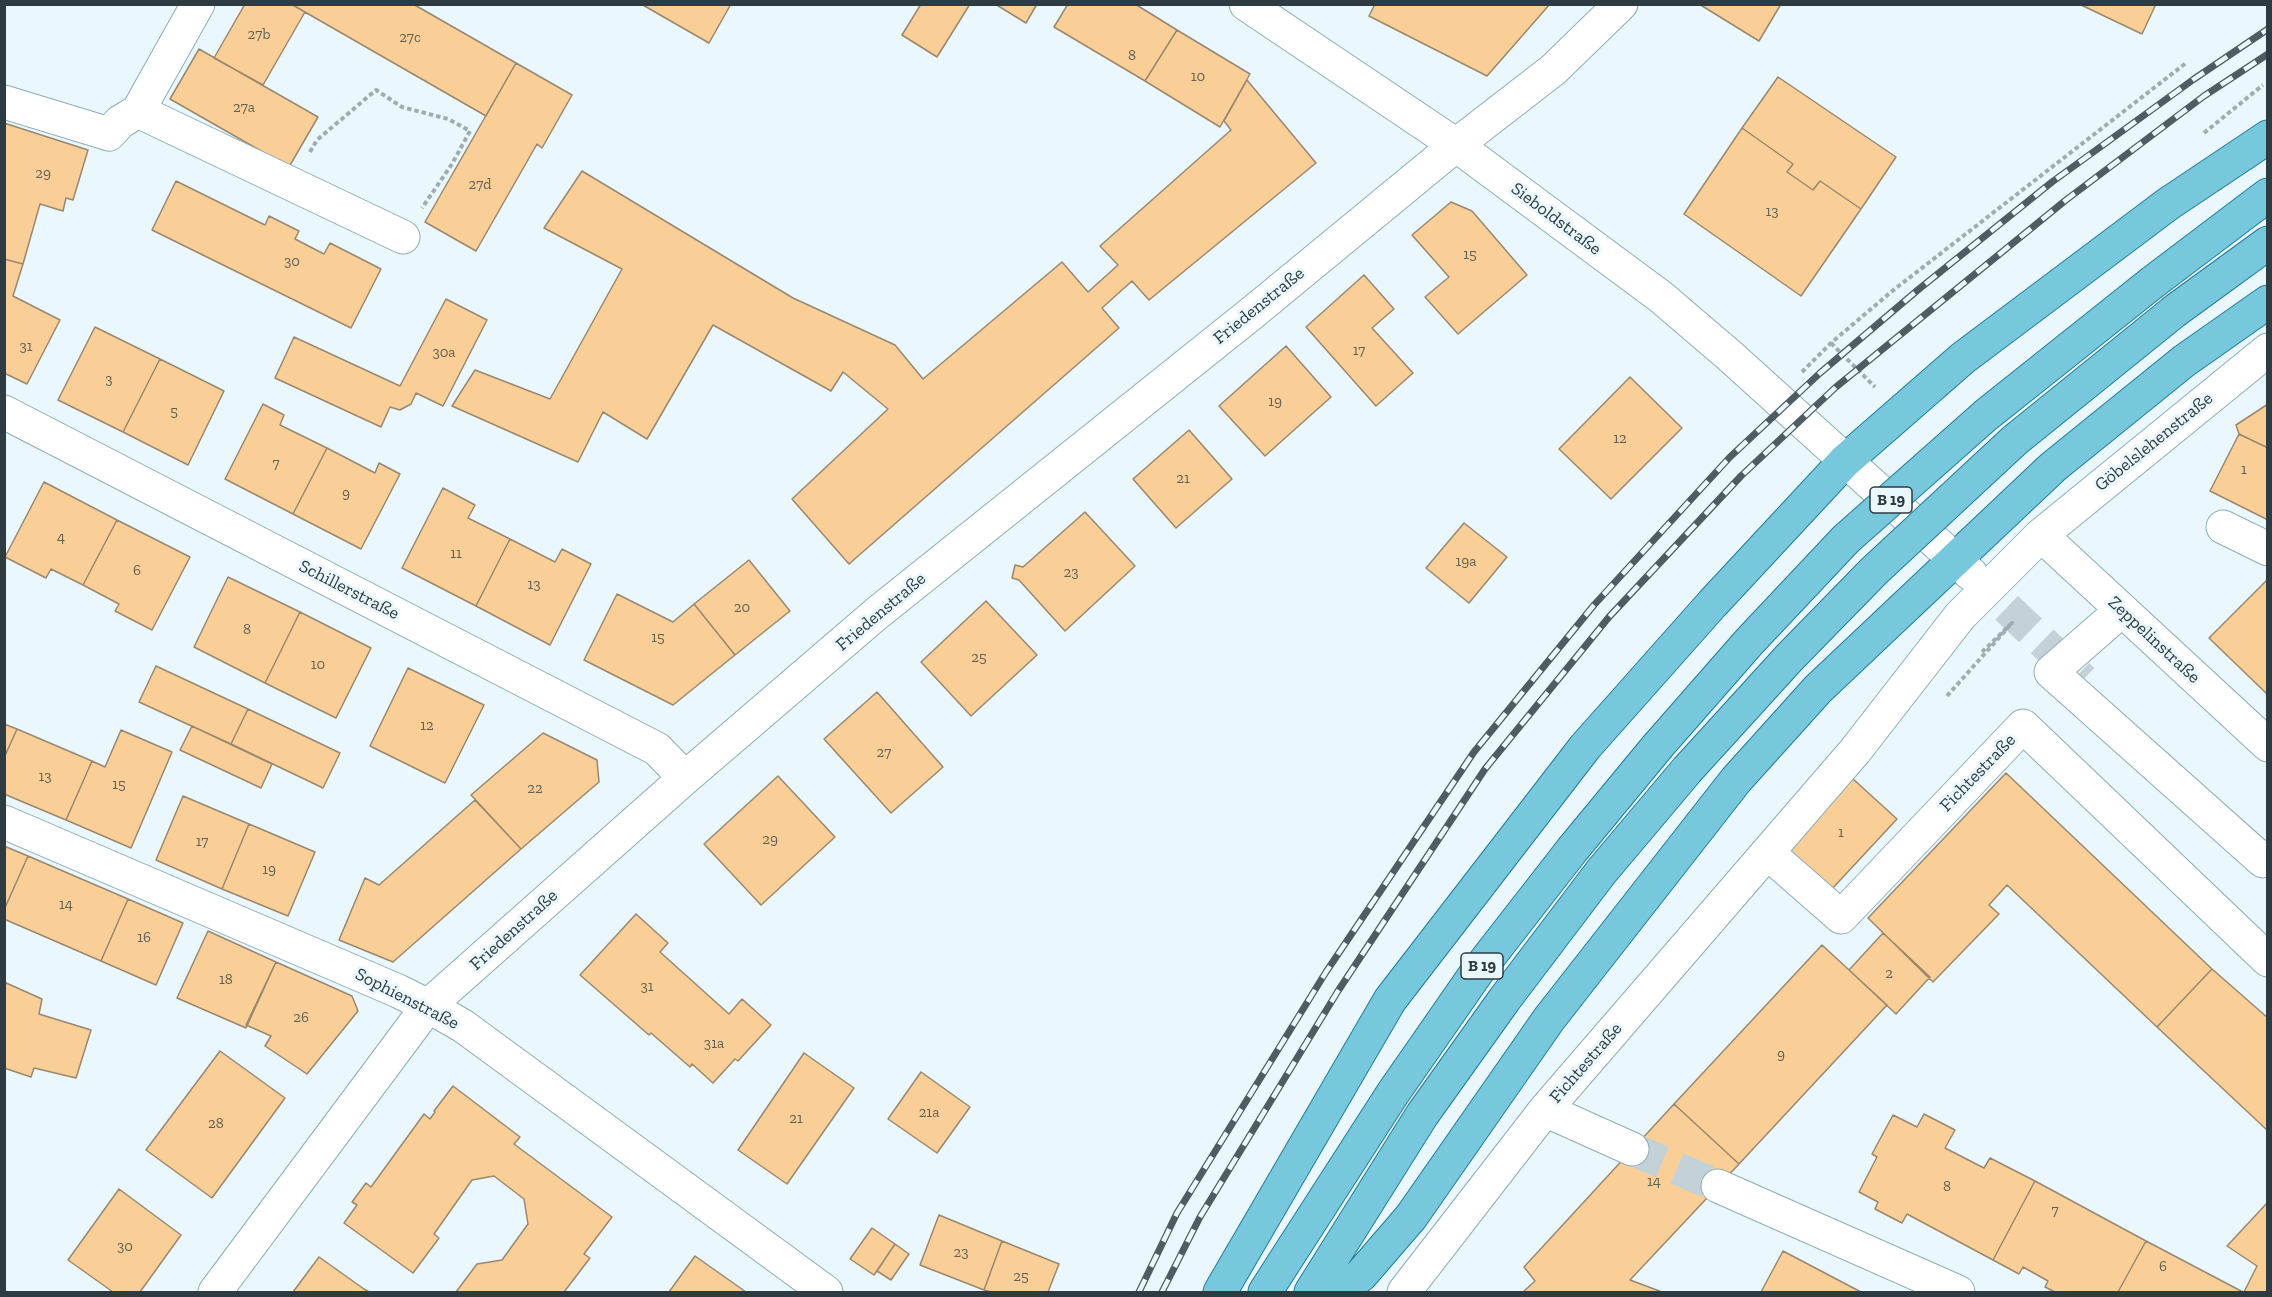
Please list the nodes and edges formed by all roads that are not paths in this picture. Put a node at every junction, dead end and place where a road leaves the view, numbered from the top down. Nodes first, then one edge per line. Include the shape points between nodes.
1 (198, 4) edge
2 (1246, 4) edge
3 (1621, 4) edge
4 (4, 102) edge
5 (138, 111) junction
6 (2268, 138) edge
7 (1456, 145) junction
8 (2268, 195) edge
9 (403, 237) road end
10 (2268, 243) edge
11 (2268, 302) edge
12 (2268, 350) edge
13 (4, 412) edge
14 (1845, 460) junction
15 (2223, 527) dead end
16 (2041, 535) junction
17 (2268, 549) edge
18 (1962, 567) junction
19 (2122, 610) junction
20 (2268, 745) edge
21 (685, 778) junction
22 (4, 822) edge
23 (1769, 854) junction
24 (2268, 857) edge
25 (2268, 960) edge
26 (428, 1006) junction
27 (1545, 1110) junction
28 (1632, 1149) tunnel mouth
29 (1718, 1186) tunnel mouth
30 (215, 1293) edge
31 (826, 1293) edge
32 (1220, 1293) edge
33 (1265, 1293) edge
34 (1311, 1293) edge
35 (1339, 1293) edge
36 (1404, 1293) edge
37 (1958, 1293) edge

1 - 5 street
2 - 7 street, Sieboldstraße
3 - 7 street, Friedenstraße via 1553,70
4 - 5 street via 109,134
5 - 9 street
6 - 14 main road via 2168,204 1963,358
7 - 14 street, Sieboldstraße via 1661,297
7 - 21 street, Friedenstraße via 876,614
8 - 33 main road, B 19, bridge via 1986,415 1846,539 1749,642 1657,747 1476,972
10 - 34 main road, B 19, bridge via 2176,310 2015,440 1883,562 1789,658 1601,872 1504,1000 1422,1115
11 - 18 main road via 2184,362 2053,467
12 - 16 street, Göbelslehenstraße
13 - 21 street, Schillerstraße via 657,749
14 - 18 street
14 - 32 main road via 1585,747 1390,1000
15 - 17 street
16 - 19 street, Zeppelinstraße
16 - 23 street, Fichtestraße via 1960,616 1868,736
18 - 35 main road via 1818,689 1736,780 1549,1018 1411,1217 1361,1275
19 - 20 street, Zeppelinstraße
19 - 24 street via 2052,672 2264,861
21 - 26 street, Friedenstraße
22 - 26 street, Sophienstraße
23 - 25 street, Fichtestraße via 1841,917 2023,726
23 - 27 street, Fichtestraße
26 - 30 street, Friedenstraße
26 - 31 street, Sophienstraße via 463,1026
27 - 28 street, Fichtestraße
27 - 36 street, Fichtestraße
29 - 37 street

